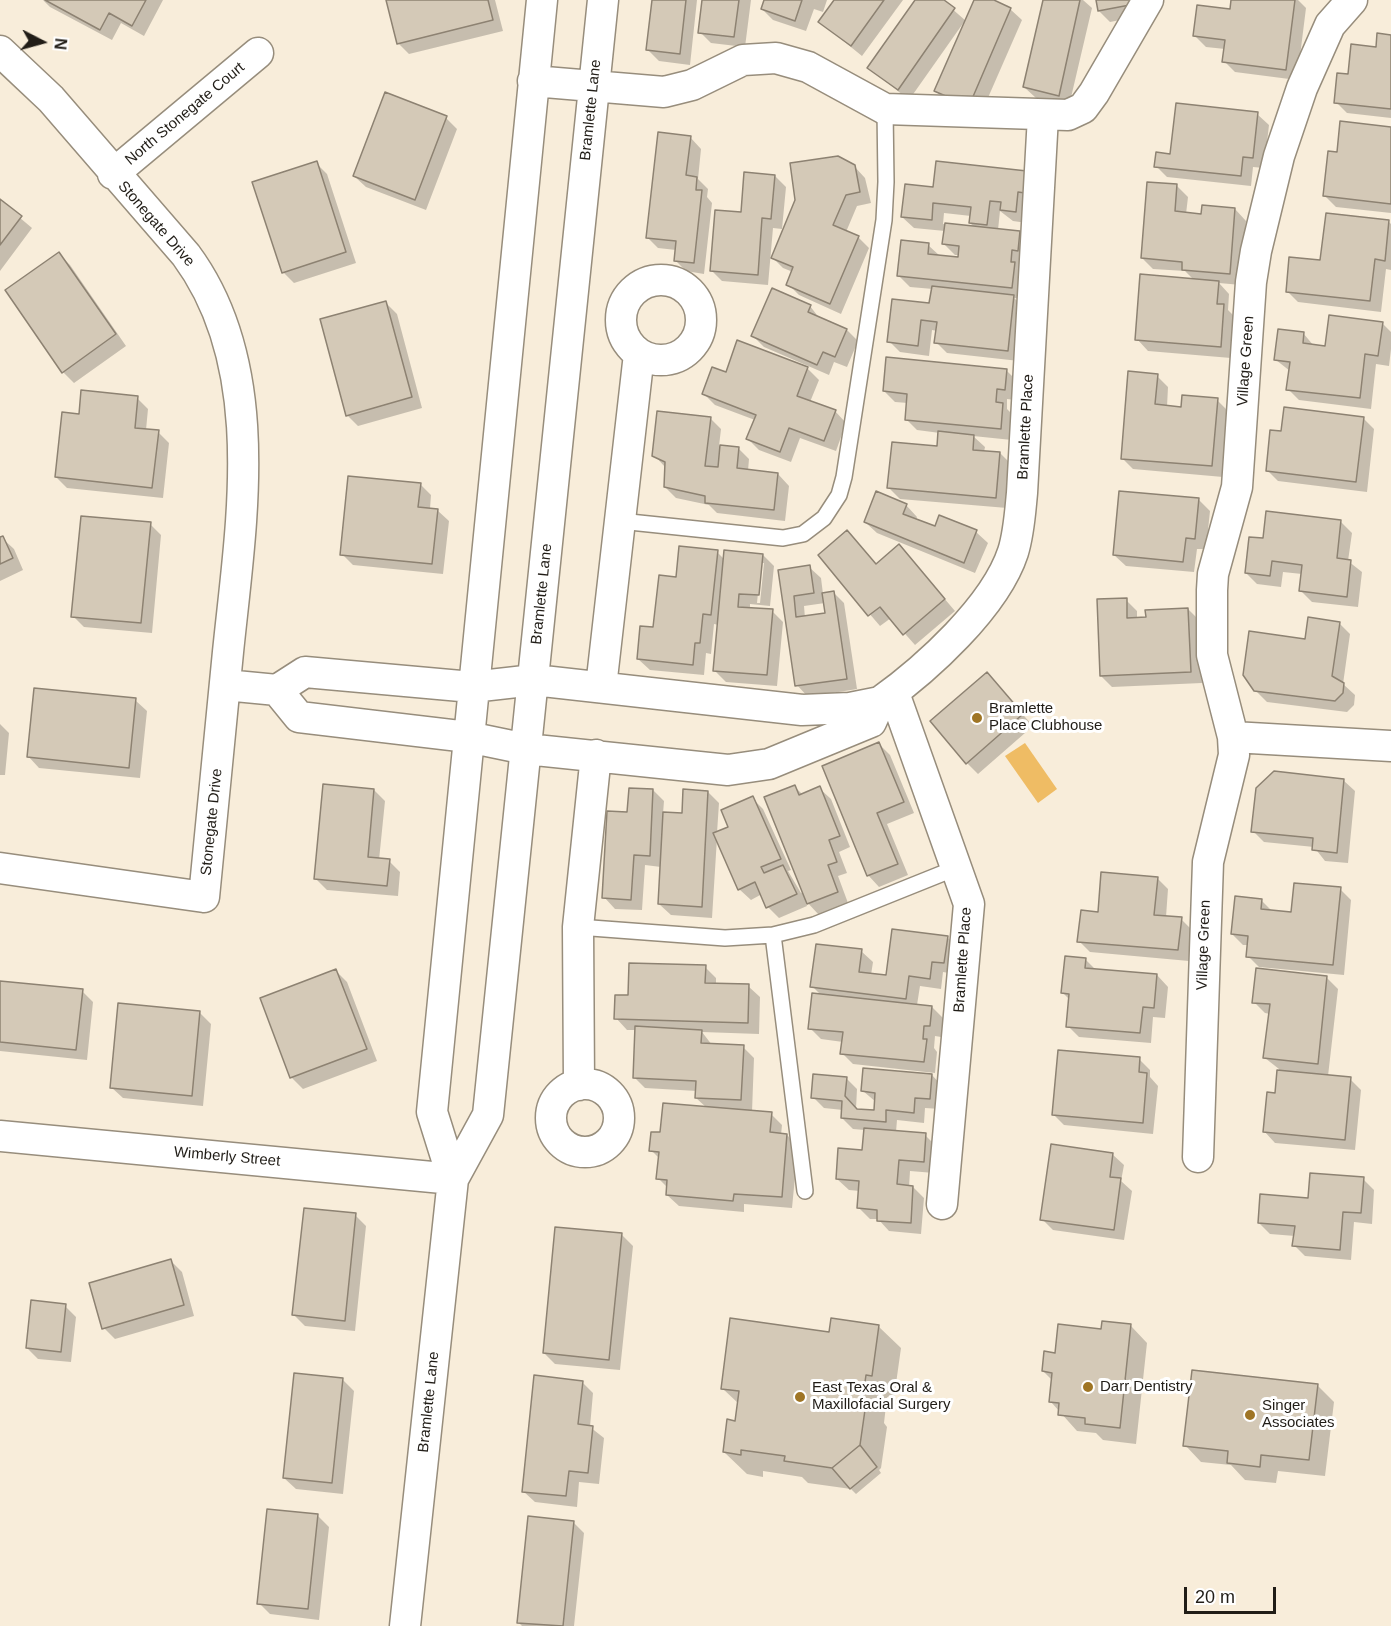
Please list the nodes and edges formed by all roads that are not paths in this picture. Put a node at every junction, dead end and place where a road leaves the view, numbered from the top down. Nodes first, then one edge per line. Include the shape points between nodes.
1 (542, 0) edge
2 (603, 0) edge
3 (1148, 0) edge
4 (1352, 0) edge
5 (0, 51) edge
6 (258, 54) dead end
7 (534, 81) junction
8 (593, 87) junction
9 (885, 110) junction
10 (1043, 116) junction
11 (113, 174) junction
12 (639, 354) dead end
13 (620, 521) junction
14 (534, 680) junction
15 (225, 685) junction
16 (472, 687) junction
17 (601, 687) junction
18 (277, 690) junction
19 (887, 697) junction
20 (468, 737) junction
21 (1233, 737) junction
22 (1391, 746) edge
23 (526, 749) junction
24 (596, 755) junction
25 (0, 868) edge
26 (956, 868) junction
27 (578, 927) junction
28 (772, 935) junction
29 (579, 1085) dead end
30 (0, 1136) edge
31 (1198, 1157) dead end
32 (453, 1179) junction
33 (805, 1191) dead end
34 (942, 1204) dead end
35 (405, 1626) edge

1 - 7 street, Bramlette Lane
2 - 8 street, Bramlette Lane
3 - 10 street via 1083,108 1068,115
4 - 21 street, Village Green via 1330,25 1302,88 1279,156 1256,251 1237,487 1212,590 1212,655
5 - 11 street, Stonegate Drive via 51,99
6 - 11 street, North Stonegate Court
7 - 8 street
7 - 16 street, Bramlette Lane
8 - 9 street via 672,91 743,60 776,58 808,67
8 - 14 street, Bramlette Lane
9 - 10 street
9 - 13 lane via 886,201 877,275 844,477 829,512 802,534 777,538
10 - 19 street, Bramlette Place via 1022,493 1012,553 1001,577 957,635 937,657
11 - 15 street, Stonegate Drive via 201,277 216,309 232,367 245,464
12 - 13 street
13 - 17 street
14 - 16 street
14 - 17 street, Bramlette Place
14 - 23 street, Bramlette Lane
15 - 18 street
15 - 25 street, Stonegate Drive via 204,897
16 - 18 street via 305,672
16 - 20 street, Bramlette Lane
17 - 19 street, Bramlette Place via 802,710 850,708
18 - 20 street via 299,717
19 - 24 street, Bramlette Place via 871,722 792,756 749,768 728,770
19 - 26 street, Bramlette Place
20 - 23 street
20 - 32 street, Bramlette Lane via 432,1112
21 - 22 street
21 - 31 street, Village Green via 1232,770 1211,844 1206,882
23 - 24 street, Bramlette Place
23 - 32 street, Bramlette Lane via 488,1115
24 - 27 street
26 - 28 lane via 814,925
26 - 34 street, Bramlette Place via 969,904
27 - 28 lane via 725,939
27 - 29 street
28 - 33 lane
30 - 32 street, Wimberly Street
32 - 35 street, Bramlette Lane

